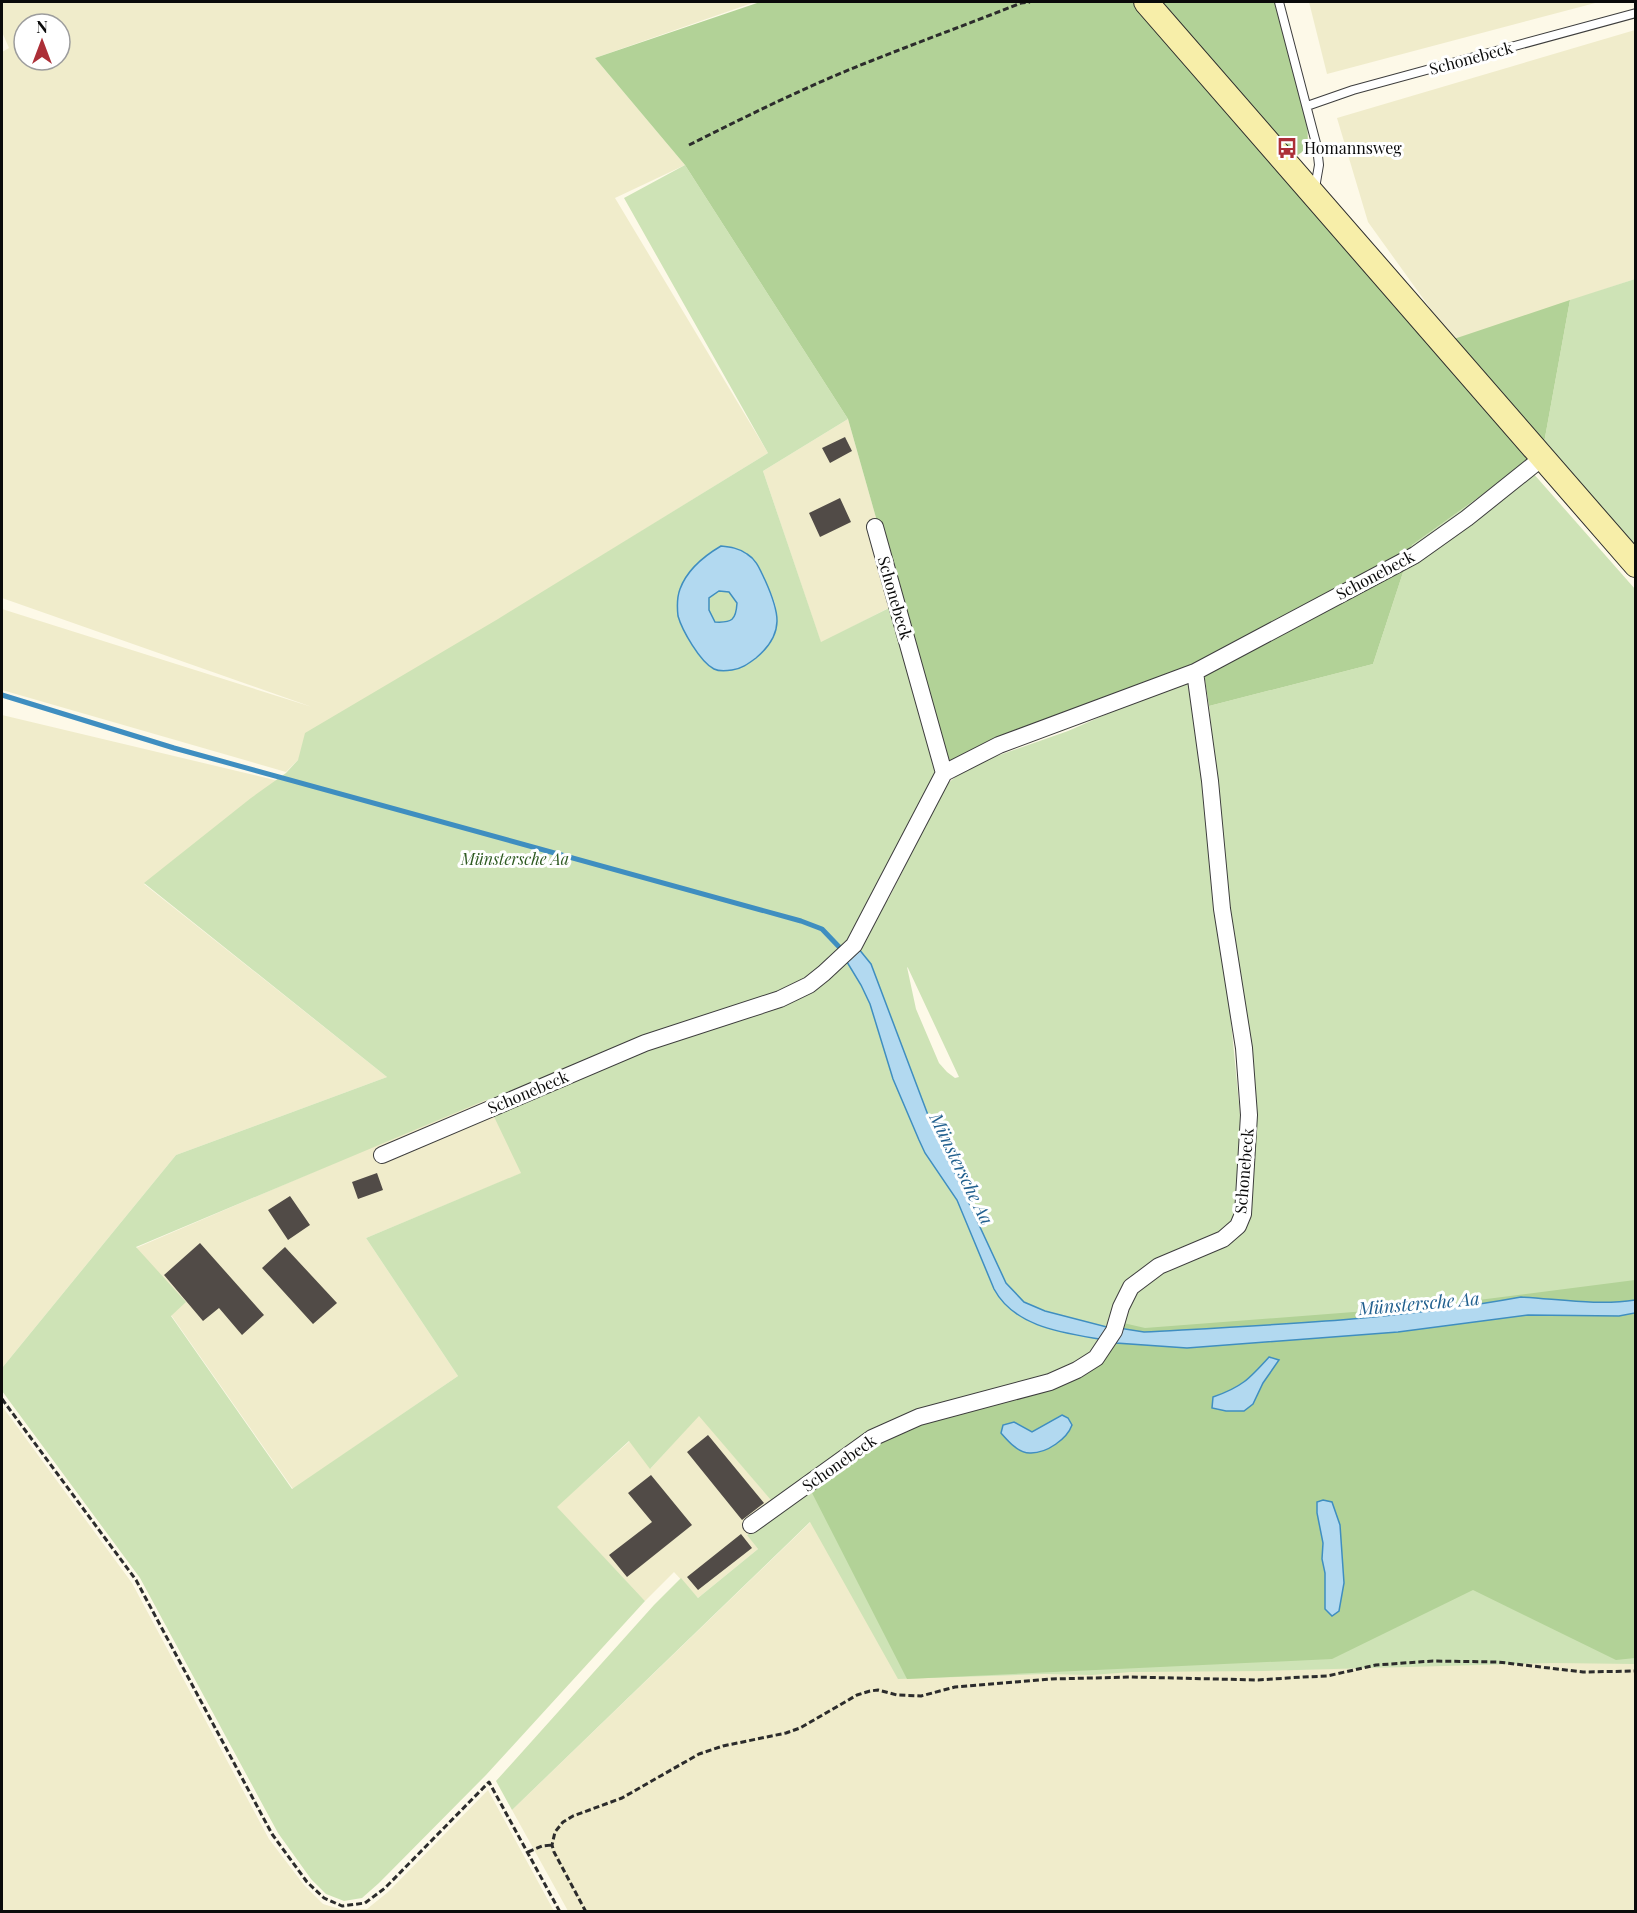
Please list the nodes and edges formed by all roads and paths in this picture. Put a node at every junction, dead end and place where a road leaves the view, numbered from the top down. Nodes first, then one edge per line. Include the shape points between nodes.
1 (1030, 2) edge
2 (1146, 2) edge
3 (1279, 2) edge
4 (1635, 13) edge
5 (1307, 105) junction
6 (689, 145) dead end
7 (1314, 194) junction
8 (1542, 458) junction
9 (875, 527) dead end
10 (1635, 565) edge
11 (1195, 672) junction
12 (944, 773) junction
13 (381, 1155) dead end
14 (2, 1399) edge
15 (751, 1525) dead end
16 (1635, 1671) edge
17 (552, 1845) junction
18 (528, 1852) junction
19 (560, 1911) edge
20 (586, 1911) edge

1 - 6 path via 870,61
2 - 7 street
3 - 5 lane
4 - 5 lane, Schonebeck
5 - 7 lane via 1317,147
7 - 8 street
8 - 10 street
8 - 11 street, Schonebeck via 1415,555
9 - 12 street, Schonebeck
11 - 12 street, Schonebeck via 999,745
11 - 15 street, Schonebeck via 1222,909 1244,1048 1249,1116 1243,1214 1238,1226 1223,1239 1159,1266 1131,1287 1114,1331 1096,1358 1077,1370 1050,1382 919,1417 872,1438
12 - 13 street, Schonebeck via 854,945 808,985 780,999 645,1043
14 - 18 path via 136,1580 272,1834 307,1882 324,1898 342,1906 365,1903 385,1888 489,1782
16 - 17 path via 1583,1672 1498,1662 1433,1661 1376,1665 1327,1676 1258,1680 1052,1679 955,1687 921,1696 870,1691 794,1731 699,1754 622,1798 563,1822
17 - 18 path
17 - 20 path
18 - 19 path

